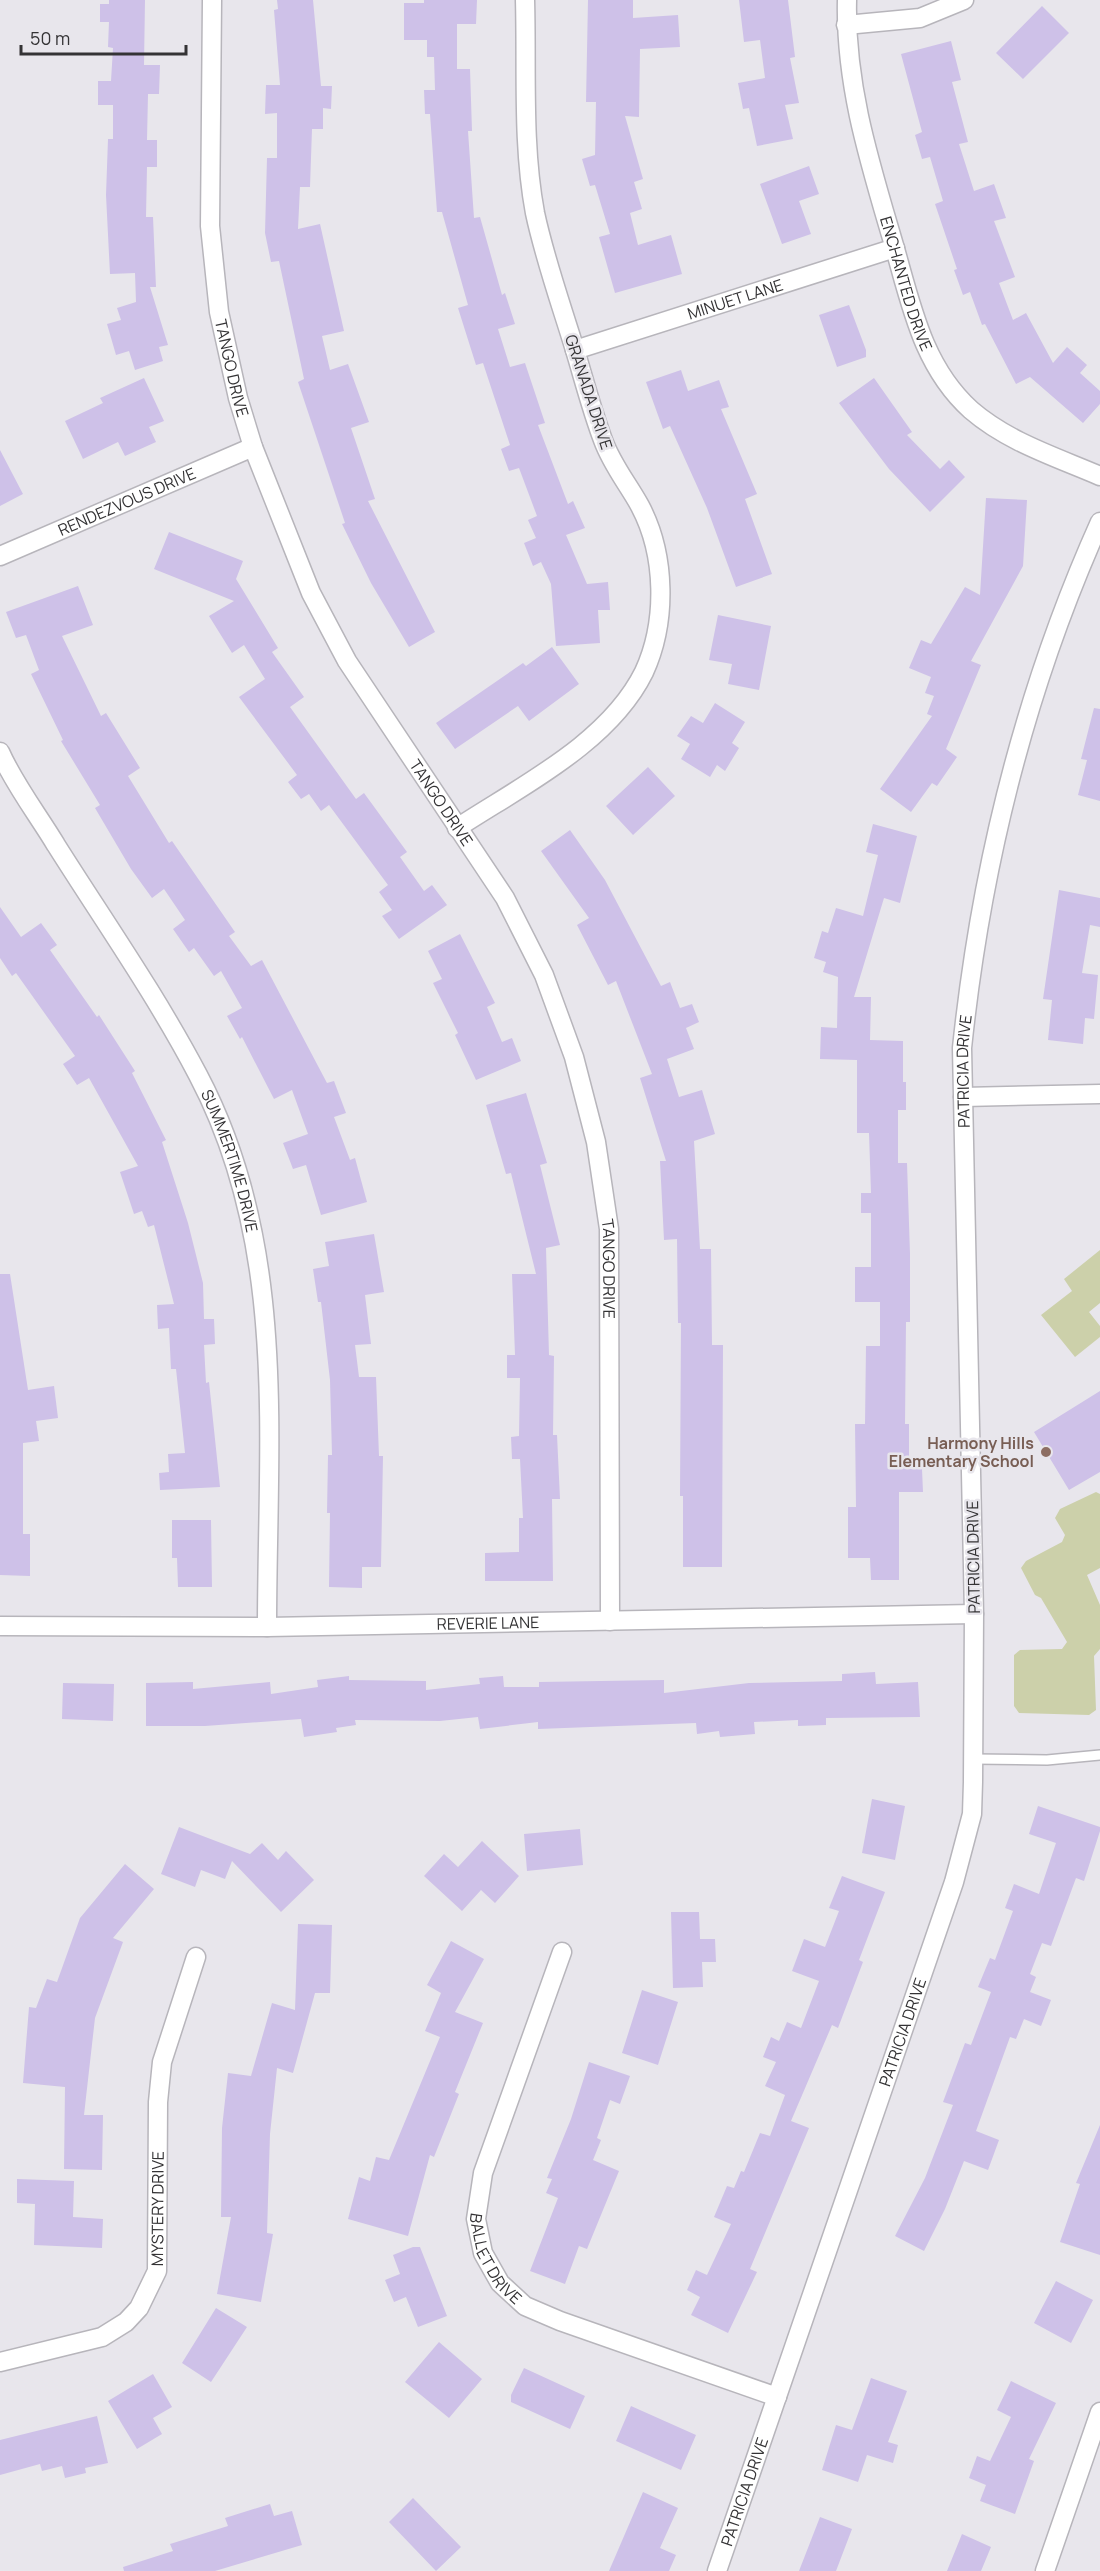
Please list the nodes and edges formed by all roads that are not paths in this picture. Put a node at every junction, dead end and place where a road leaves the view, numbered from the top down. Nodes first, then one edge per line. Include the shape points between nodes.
1 (212, 0) edge
2 (525, 0) edge
3 (847, 0) edge
4 (964, 0) edge
5 (846, 25) junction
6 (895, 248) junction
7 (575, 350) junction
8 (253, 447) junction
9 (1100, 476) edge
10 (1100, 522) edge
11 (0, 556) edge
12 (0, 752) edge
13 (457, 828) junction
14 (1100, 1094) edge
15 (963, 1097) junction
16 (974, 1614) junction
17 (610, 1621) junction
18 (0, 1626) edge
19 (267, 1627) junction
20 (1100, 1755) edge
21 (974, 1760) junction
22 (562, 1952) dead end
23 (196, 1957) dead end
24 (0, 2362) edge
25 (777, 2397) junction
26 (1100, 2412) edge
27 (717, 2571) edge
28 (1045, 2571) edge

1 - 8 street, TANGO DRIVE via 210,226 219,312 237,398
2 - 7 street, GRANADA DRIVE via 529,165 535,211
3 - 5 street, ENCHANTED DRIVE
4 - 5 street via 920,18
5 - 6 street, ENCHANTED DRIVE via 858,122
6 - 7 street, MINUET LANE
6 - 9 street, ENCHANTED DRIVE via 922,341 956,394 1004,434
7 - 13 street, GRANADA DRIVE via 603,441 641,509 658,558 661,596 656,634 644,671 611,720 582,745
8 - 11 street, RENDEZVOUS DRIVE
8 - 13 street, TANGO DRIVE via 310,593 347,661
10 - 15 street, PATRICIA DRIVE via 1072,585 1027,713 986,879 970,972 962,1048
12 - 19 street, SUMMERTIME DRIVE via 199,1077 226,1138 247,1202 260,1267 267,1334
13 - 17 street, TANGO DRIVE via 506,898 544,975 574,1057 596,1142 609,1229
14 - 15 street
15 - 16 street, PATRICIA DRIVE
16 - 17 street, REVERIE LANE
16 - 21 street, PATRICIA DRIVE
17 - 19 street, REVERIE LANE
18 - 19 street, REVERIE LANE
20 - 21 lane
21 - 25 street, PATRICIA DRIVE via 972,1814 965,1848
22 - 25 street, BALLET DRIVE via 483,2174 476,2219 483,2253 500,2283 525,2306
23 - 24 street, MYSTERY DRIVE via 162,2062 158,2102 157,2271 140,2308 102,2337
25 - 27 street, PATRICIA DRIVE
26 - 28 street

